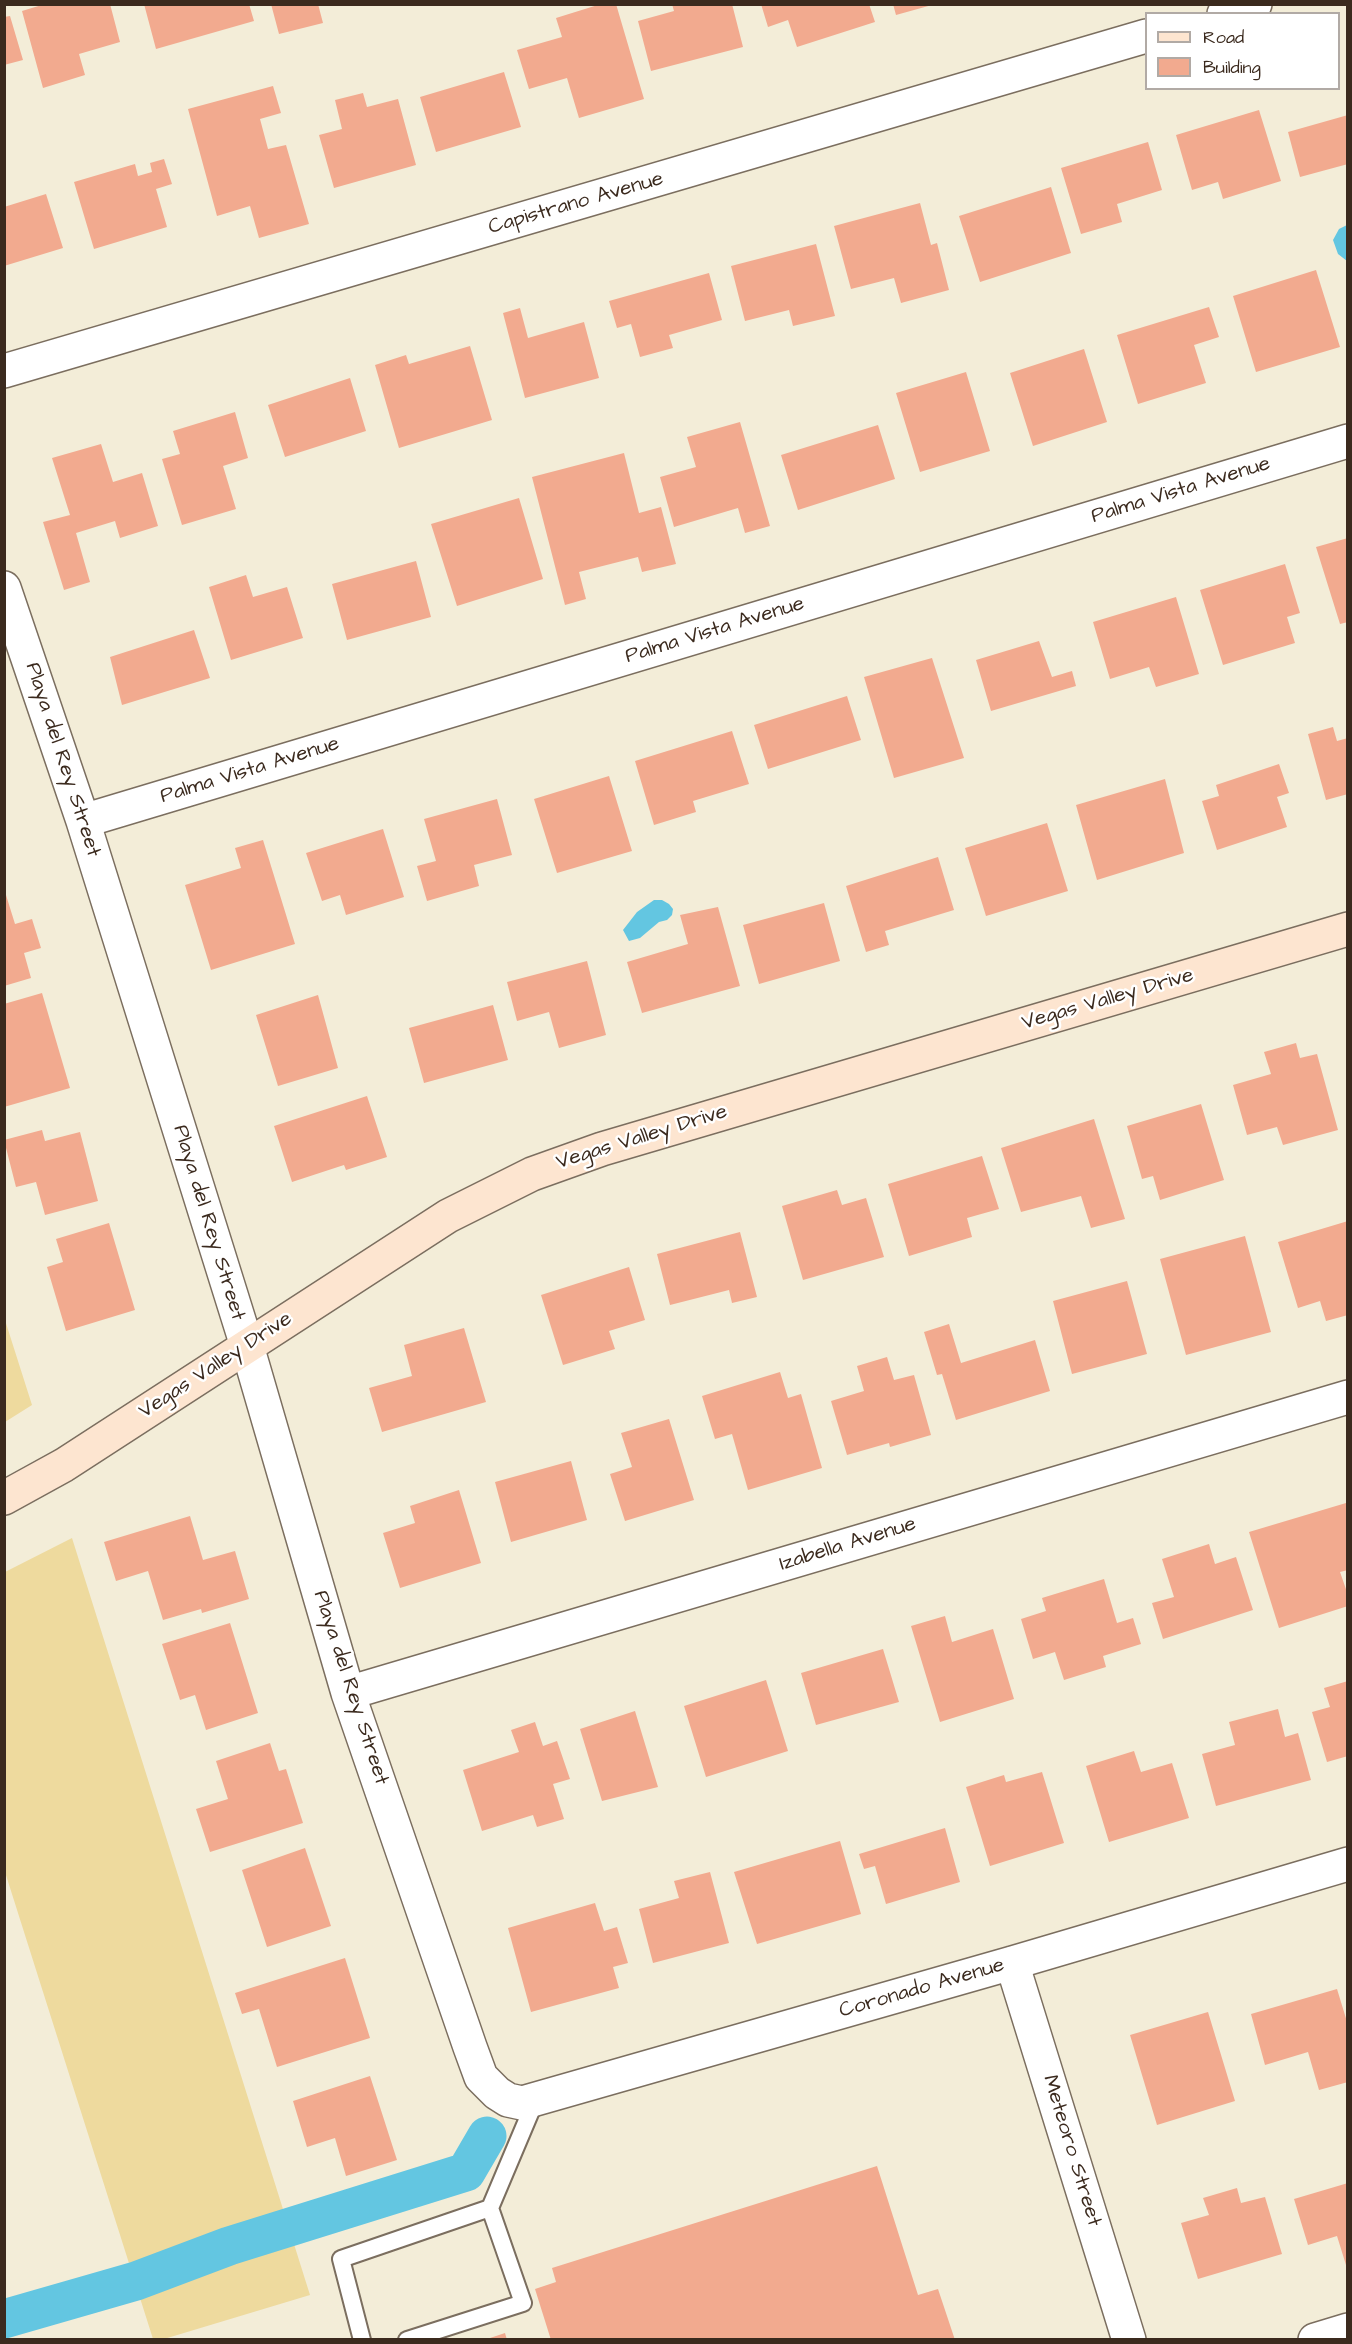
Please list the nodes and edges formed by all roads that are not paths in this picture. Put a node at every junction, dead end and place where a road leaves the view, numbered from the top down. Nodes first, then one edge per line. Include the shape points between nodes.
1 (1255, 4) edge
2 (1230, 12) edge
3 (1145, 36) edge
4 (4, 371) edge
5 (1347, 441) edge
6 (4, 588) edge
7 (83, 821) junction
8 (1347, 929) edge
9 (247, 1346) junction
10 (1347, 1397) edge
11 (4, 1498) edge
12 (348, 1693) junction
13 (1347, 1864) edge
14 (1012, 1963) junction
15 (497, 2093) joint
16 (536, 2099) junction
17 (490, 2208) junction
18 (1347, 2330) edge
19 (362, 2340) edge
20 (407, 2340) edge
21 (1129, 2340) edge
22 (1315, 2340) edge

1 - 2 street
3 - 4 street, Capistrano Avenue
5 - 7 street, Palma Vista Avenue
6 - 7 street, Playa del Rey Street
7 - 9 street, Playa del Rey Street
8 - 9 street, Vegas Valley Drive via 613,1145 531,1174 448,1216
9 - 11 street, Vegas Valley Drive via 64,1465
9 - 12 street, Playa del Rey Street
10 - 12 street, Izabella Avenue
12 - 15 street, Playa del Rey Street via 481,2077
13 - 14 street, Coronado Avenue
14 - 16 street, Coronado Avenue
14 - 21 street, Meteoro Street
15 - 16 street, Coronado Avenue via 522,2103
16 - 17 lane
17 - 19 lane via 341,2259
17 - 20 lane via 523,2303
18 - 22 street

